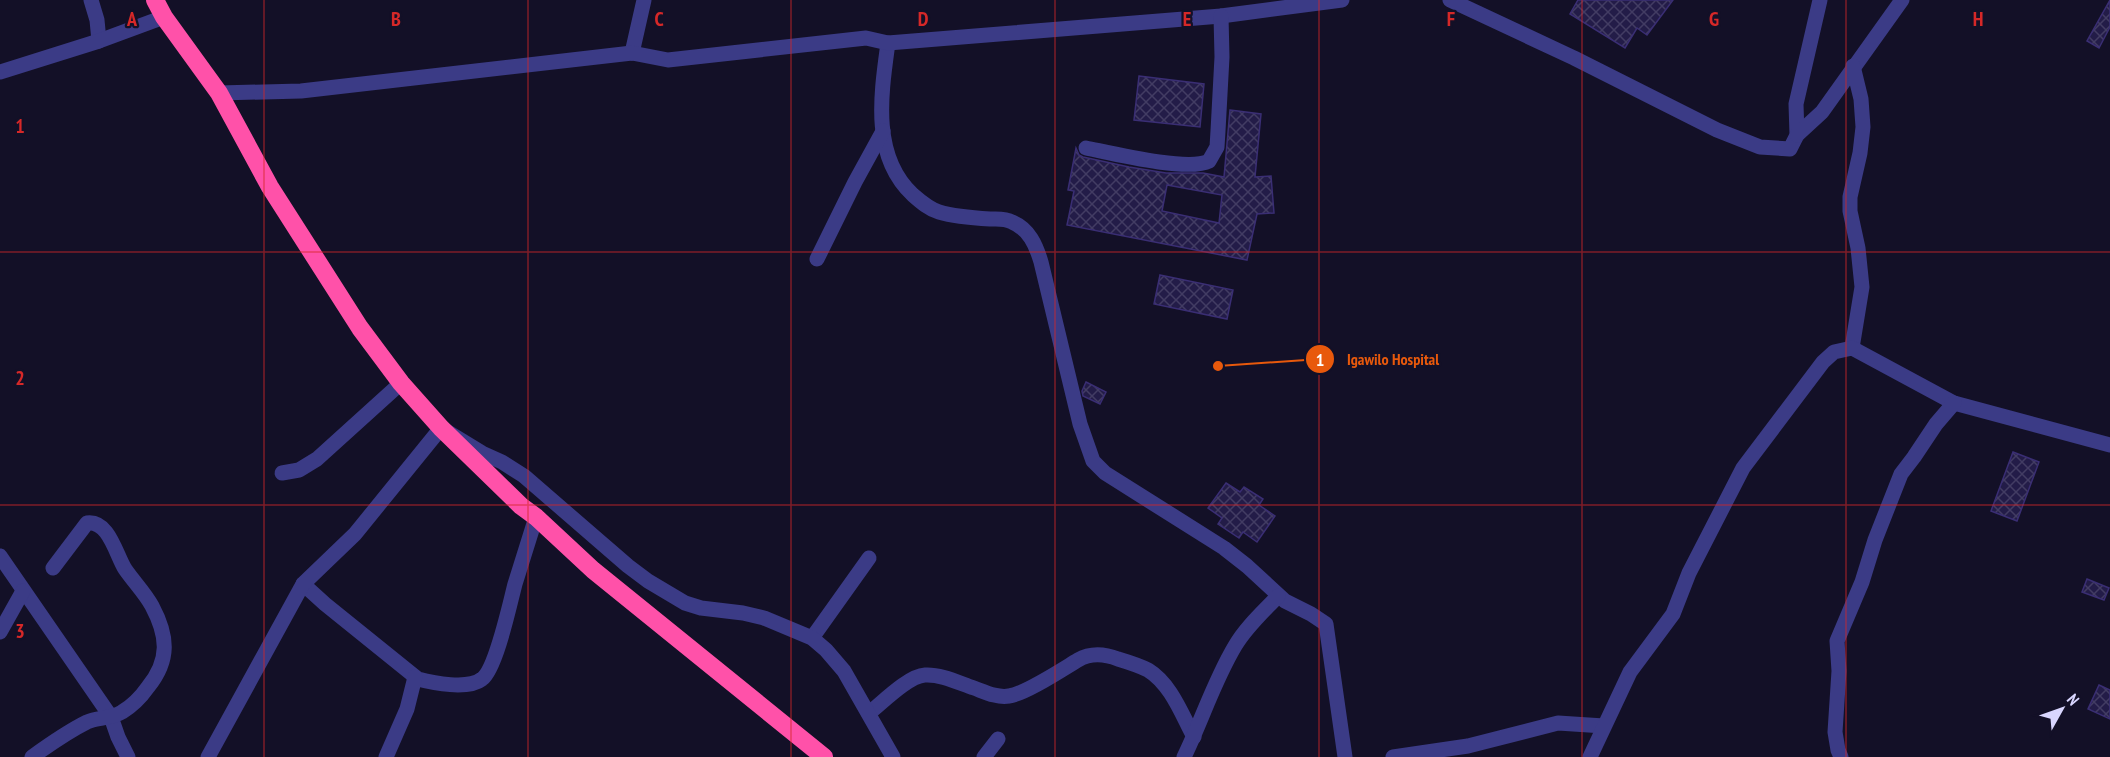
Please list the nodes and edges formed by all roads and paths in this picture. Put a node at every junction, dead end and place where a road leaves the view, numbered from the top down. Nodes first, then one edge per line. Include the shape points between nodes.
1 (91, 0) edge
2 (155, 0) edge
3 (644, 0) edge
4 (1342, 0) edge
5 (1450, 0) edge
6 (1820, 0) edge
7 (1902, 0) edge
8 (1221, 16) junction
9 (164, 17) junction
10 (99, 41) junction
11 (888, 43) junction
12 (632, 53) junction
13 (1854, 66) junction
14 (0, 72) edge
15 (219, 93) junction
16 (883, 131) junction
17 (1797, 135) junction
18 (1086, 148) dead end
19 (817, 259) dead end
20 (1852, 348) junction
21 (401, 383) junction
22 (1954, 403) junction
23 (441, 428) junction
24 (2110, 445) edge
25 (282, 473) dead end
26 (536, 517) junction
27 (0, 556) edge
28 (869, 558) dead end
29 (52, 568) dead end
30 (303, 584) junction
31 (23, 591) junction
32 (1278, 596) junction
33 (0, 632) edge
34 (812, 638) junction
35 (415, 677) junction
36 (869, 713) junction
37 (111, 717) junction
38 (1604, 726) junction
39 (1194, 738) junction
40 (998, 739) dead end
41 (214, 755) edge
42 (32, 757) edge
43 (128, 757) edge
44 (386, 757) edge
45 (824, 757) edge
46 (893, 757) edge
47 (984, 757) edge
48 (1184, 757) edge
49 (1345, 757) edge
50 (1393, 757) edge
51 (1590, 757) edge
52 (1841, 757) edge

1 - 10 street
2 - 9 highway
3 - 12 street
4 - 8 street
5 - 17 street via 1717,130 1760,147 1790,149
6 - 17 street via 1796,104
7 - 13 street
8 - 11 street
8 - 18 street via 1217,147 1209,161 1197,165 1169,163
9 - 10 street
9 - 15 highway
10 - 14 street
11 - 12 street via 866,38 668,60
11 - 16 street
12 - 15 street via 301,91
13 - 17 street via 1822,112
13 - 20 street via 1863,127 1850,211 1862,288
15 - 21 highway via 270,187 360,328
16 - 19 street
16 - 32 street via 892,170 904,187 929,208 963,217 1010,221 1031,238 1041,261 1080,424 1097,467 1233,554
20 - 22 street
20 - 38 street via 1834,352 1823,362 1743,468 1689,573 1673,614 1630,672
21 - 23 highway
21 - 25 street via 317,459 299,470
22 - 24 street
22 - 52 street via 1901,474 1837,641 1835,732
23 - 26 highway
23 - 30 street via 355,534
23 - 34 street via 524,476 628,566 670,595 694,607 764,618
26 - 35 street via 498,645 484,678 461,685
26 - 45 highway via 593,570
27 - 31 street
28 - 34 street
29 - 37 street via 84,525 97,525 108,534 122,564 157,616 165,651 161,669 140,698
30 - 35 street
30 - 41 street
31 - 33 street
31 - 37 street
32 - 39 street via 1236,645 1215,682
32 - 49 street via 1326,624
34 - 36 street via 844,671
35 - 44 street via 407,709
36 - 39 street via 911,680 925,675 995,696 1008,696 1080,659 1104,655 1138,666 1158,679 1170,692
36 - 46 street
37 - 42 street via 90,720
37 - 43 street
38 - 50 street via 1558,723 1468,746
38 - 51 street
39 - 48 street
40 - 47 street

